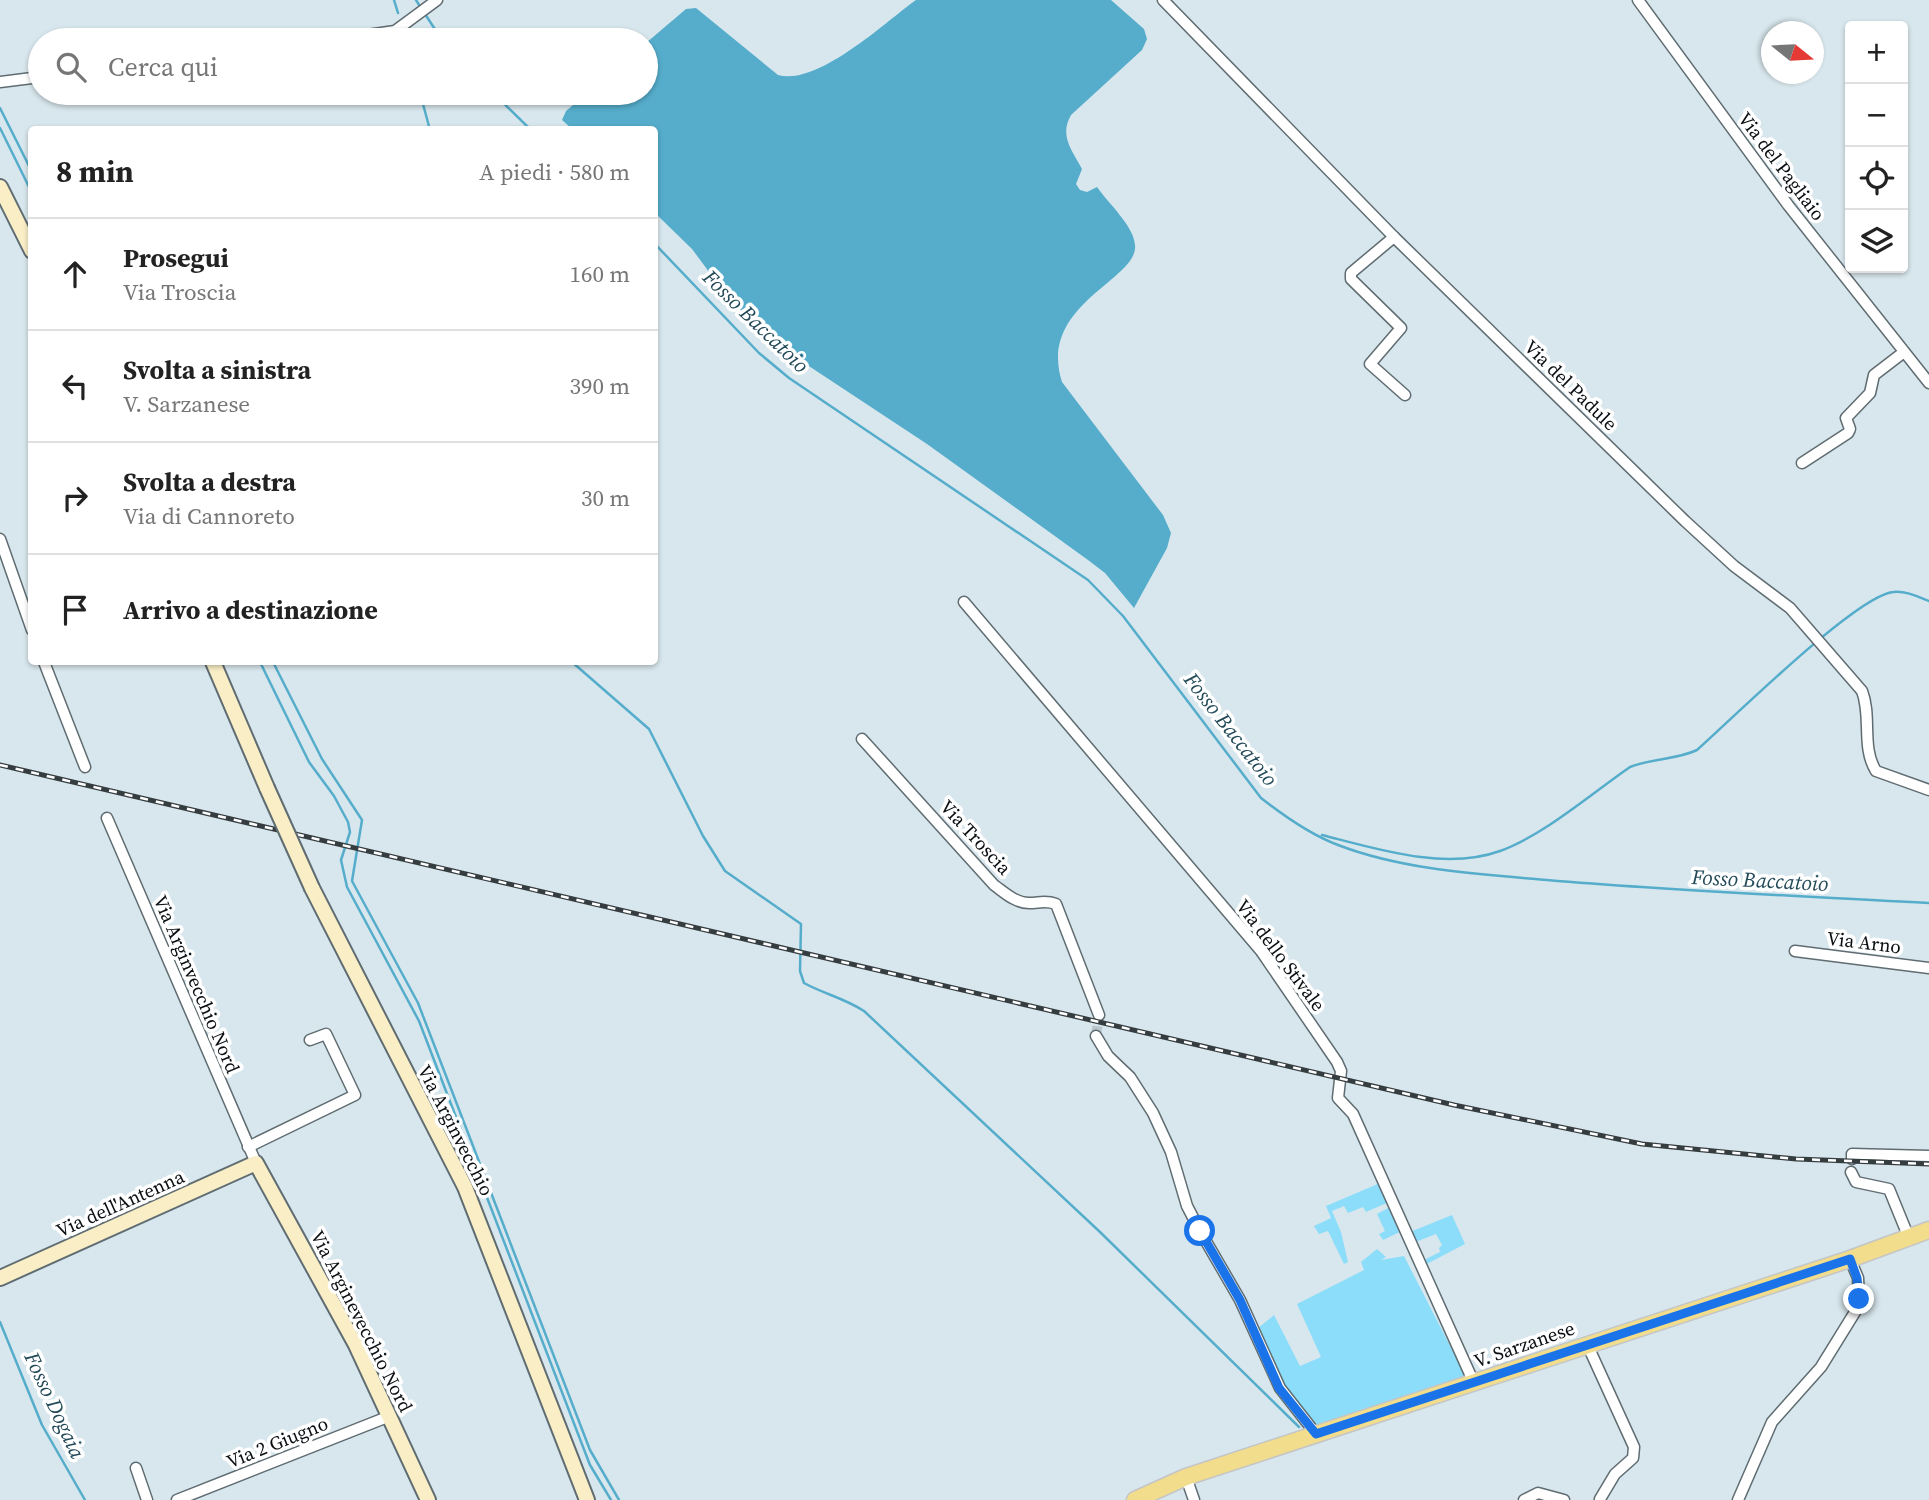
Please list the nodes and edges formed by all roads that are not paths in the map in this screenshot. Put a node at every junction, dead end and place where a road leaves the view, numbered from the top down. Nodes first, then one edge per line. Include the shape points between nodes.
1 (1163, 0) edge
2 (1638, 0) edge
3 (435, 2) edge
4 (397, 28) edge
5 (28, 79) edge
6 (3, 82) edge
7 (0, 187) edge
8 (1394, 237) junction
9 (28, 243) edge
10 (1905, 352) junction
11 (1929, 383) edge
12 (1405, 395) dead end
13 (1802, 463) dead end
14 (0, 539) edge
15 (964, 603) dead end
16 (28, 619) edge
17 (45, 665) edge
18 (214, 665) edge
19 (862, 739) dead end
20 (85, 767) dead end
21 (1929, 790) edge
22 (107, 818) dead end
23 (1795, 951) dead end
24 (1929, 968) edge
25 (1099, 1015) tunnel mouth
26 (1096, 1036) tunnel mouth
27 (310, 1040) dead end
28 (248, 1147) junction
29 (1852, 1156) dead end
30 (1929, 1156) edge
31 (256, 1163) junction
32 (1851, 1172) dead end
33 (1929, 1230) edge
34 (1909, 1238) junction
35 (1850, 1259) junction
36 (0, 1278) edge
37 (1587, 1344) junction
38 (1474, 1383) junction
39 (390, 1416) junction
40 (1316, 1434) junction
41 (136, 1468) dead end
42 (1186, 1477) junction
43 (424, 1499) edge
44 (1600, 1499) edge
45 (148, 1500) edge
46 (177, 1500) edge
47 (587, 1500) edge
48 (1135, 1500) edge
49 (1194, 1500) edge
50 (1524, 1500) edge
51 (1564, 1500) edge
52 (1738, 1500) edge

1 - 8 street, Via del Padule
2 - 10 street, Via del Pagliaio via 1788,205
3 - 4 street
5 - 6 street
7 - 9 main road
8 - 12 street via 1352,273 1351,279 1401,328 1370,364
8 - 21 street, Via del Padule via 1685,521 1755,583 1779,598 1862,691 1868,749 1876,771
10 - 11 street, Via del Pagliaio
10 - 13 street via 1874,375 1870,393 1847,414 1848,433
14 - 16 street
15 - 38 street, Via dello Stivale via 1261,951 1337,1062 1341,1071 1338,1098 1353,1114
17 - 20 street
18 - 47 main road, Via Arginvecchio, bridge via 312,888 465,1187
19 - 25 street, Via Troscia via 994,885 1015,900 1056,904
22 - 28 street, Via Arginvecchio Nord
23 - 24 street, Via Arno
26 - 40 street via 1153,1113 1171,1152 1187,1206 1240,1300 1279,1388
27 - 28 street via 326,1034 355,1095
28 - 31 street, Via Arginvecchio Nord
29 - 30 street
31 - 36 main road, Via dell'Antenna
31 - 39 main road, Via Arginevecchio Nord
32 - 34 street via 1856,1182 1889,1189
33 - 34 main road, V. Sarzanese
34 - 35 main road, V. Sarzanese
35 - 37 main road, V. Sarzanese
35 - 52 street via 1859,1299 1855,1312 1821,1367 1772,1422
37 - 38 main road, V. Sarzanese
37 - 44 street via 1633,1447 1633,1458 1615,1474
38 - 40 main road, V. Sarzanese
39 - 43 main road, Via Arginevecchio Nord
39 - 46 street, Via 2 Giugno
40 - 42 main road, V. Sarzanese
41 - 45 street
42 - 48 main road, V. Sarzanese
42 - 49 street
50 - 51 street via 1538,1493

